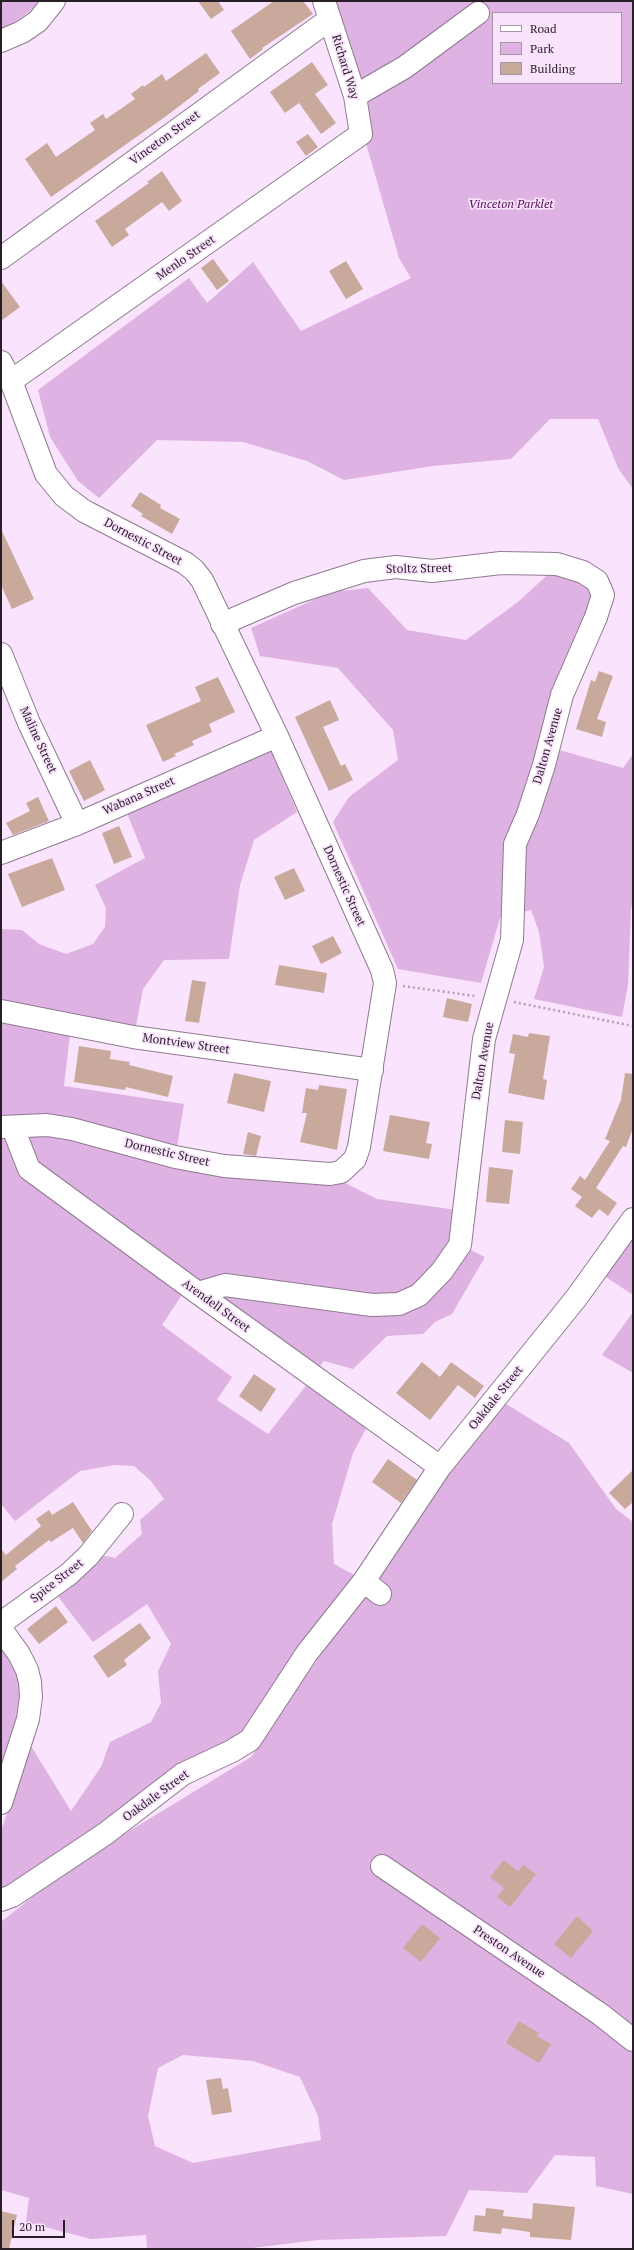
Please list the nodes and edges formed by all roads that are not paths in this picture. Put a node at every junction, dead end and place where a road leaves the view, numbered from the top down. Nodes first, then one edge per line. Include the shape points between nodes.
1 (54, 1) edge
2 (327, 10) edge
3 (478, 13) dead end
4 (1, 41) edge
5 (355, 96) junction
6 (360, 134) joint
7 (1, 258) edge
8 (6, 371) edge
9 (597, 581) joint
10 (222, 624) junction
11 (1, 654) edge
12 (277, 736) junction
13 (77, 824) junction
14 (1, 853) edge
15 (1, 1011) edge
16 (372, 1070) junction
17 (7, 1128) edge
18 (633, 1218) edge
19 (198, 1293) junction
20 (440, 1467) junction
21 (122, 1514) dead end
22 (1, 1623) edge
23 (1, 1629) edge
24 (1, 1803) edge
25 (382, 1866) dead end
26 (1, 1900) edge
27 (633, 2040) edge

1 - 4 street via 38,21 22,32
2 - 5 street, Richard Way
2 - 7 street, Vinceton Street
3 - 5 street via 405,67
5 - 6 street, Richard Way
6 - 8 street, Menlo Street
8 - 10 street, Dornestic Street via 46,474 54,486 84,511 190,566 202,580
9 - 10 street, Stoltz Street via 583,572 557,564 501,563 432,571 396,567 364,571 301,591
9 - 19 street, Dalton Avenue via 603,595 562,695 544,765 528,814 514,844 512,940 484,1039 460,1245 442,1271 419,1295 399,1304 372,1306 225,1285
10 - 12 street, Dornestic Street
11 - 13 street, Maline Street via 29,723
12 - 13 street, Wabana Street
12 - 16 street, Dornestic Street via 382,970 384,994
13 - 14 street, Wabana Street
15 - 16 street, Montview Street via 133,1037
16 - 17 street, Dornestic Street via 357,1153 348,1167 341,1172 330,1174 203,1162 47,1125
17 - 19 street, Arendell Street via 29,1168
18 - 20 street, Oakdale Street via 578,1297
19 - 20 street, Arendell Street
20 - 26 street, Oakdale Street via 372,1587 307,1653 250,1740 183,1774 105,1834 12,1896
21 - 22 street, Spice Street via 88,1556 69,1574
23 - 24 street via 27,1670 30,1697 26,1726
25 - 27 street, Preston Avenue via 600,2014

